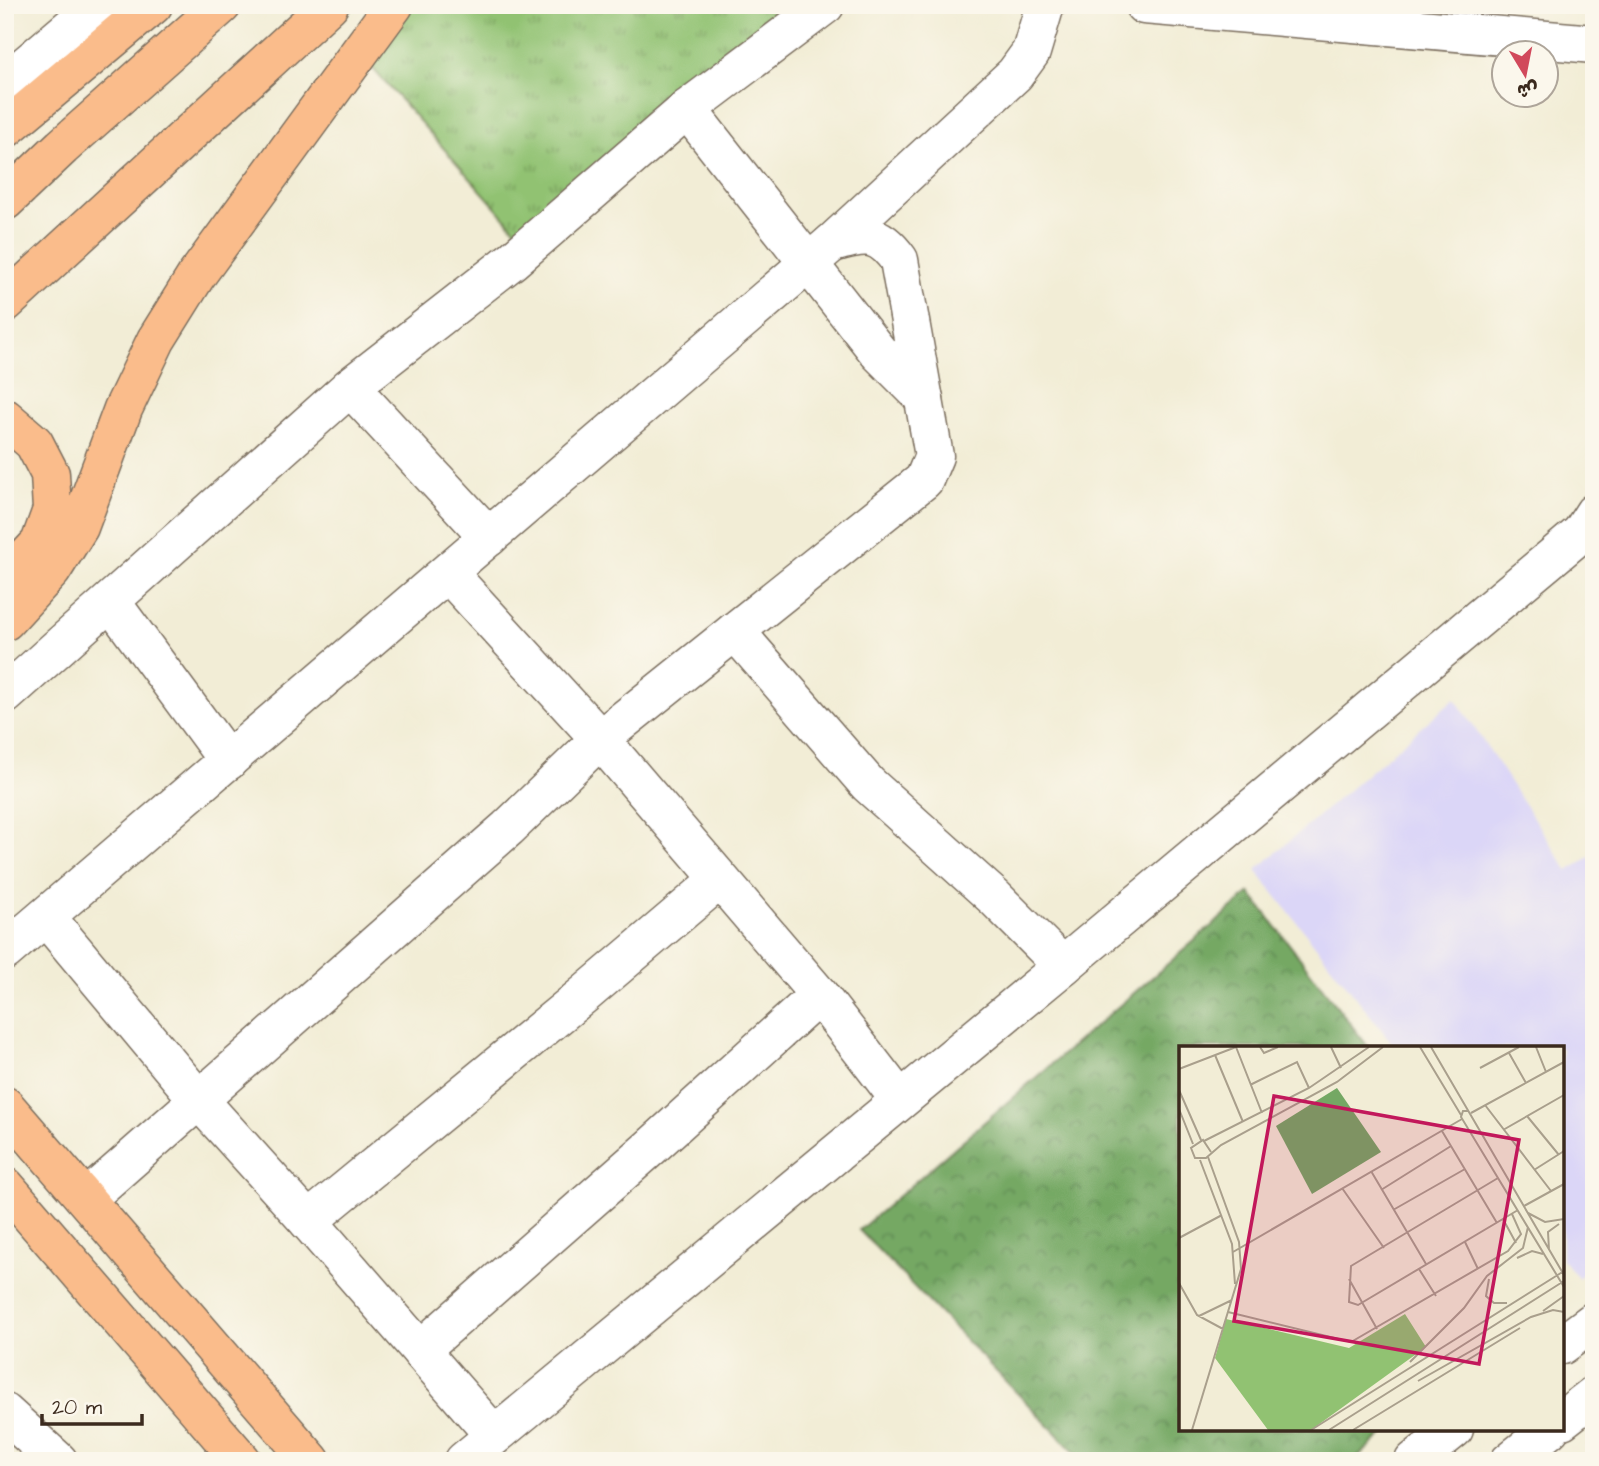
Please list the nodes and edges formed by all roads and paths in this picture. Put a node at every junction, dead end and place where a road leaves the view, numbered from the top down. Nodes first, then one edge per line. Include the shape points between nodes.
1 (97, 5) edge
2 (153, 5) edge
3 (222, 5) edge
4 (329, 5) edge
5 (394, 5) edge
6 (825, 5) edge
7 (1045, 5) edge
8 (1144, 5) edge
9 (1594, 44) edge
10 (5, 83) edge
11 (687, 109) junction
12 (5, 129) edge
13 (5, 201) edge
14 (821, 254) junction
15 (5, 303) edge
16 (350, 387) junction
17 (924, 398) junction
18 (5, 418) edge
19 (1589, 525) edge
20 (489, 537) junction
21 (448, 573) junction
22 (5, 581) edge
23 (111, 602) junction
24 (5, 621) edge
25 (735, 631) junction
26 (5, 695) edge
27 (600, 739) junction
28 (228, 761) junction
29 (719, 880) junction
30 (46, 917) junction
31 (7, 945) edge
32 (1063, 966) junction
33 (818, 995) junction
34 (198, 1099) junction
35 (900, 1100) junction
36 (5, 1106) edge
37 (5, 1186) edge
38 (86, 1199) junction
39 (308, 1221) junction
40 (1594, 1321) edge
41 (1564, 1344) edge
42 (420, 1350) junction
43 (1594, 1395) edge
44 (5, 1413) edge
45 (1564, 1418) edge
46 (1452, 1431) edge
47 (1548, 1431) edge
48 (493, 1434) junction
49 (58, 1461) edge
50 (242, 1461) edge
51 (311, 1461) edge
52 (464, 1461) edge
53 (1414, 1461) edge
54 (1510, 1461) edge

1 - 10 street
2 - 12 main road
3 - 13 main road
4 - 15 main road
5 - 24 main road via 196,276 156,340 123,409 79,527 52,570
6 - 11 street
7 - 14 street via 1031,52 1015,74
8 - 9 street
11 - 14 street
11 - 16 street via 513,260
14 - 17 street via 879,353
14 - 17 street via 860,235 877,237 900,260
14 - 20 street
16 - 20 street
16 - 23 street
17 - 25 street via 934,456 924,480
18 - 22 main road via 34,443 50,474 52,510 40,543
19 - 32 street
20 - 21 street
21 - 27 street
21 - 28 street
23 - 26 street
23 - 28 street
25 - 27 street
25 - 32 street via 868,784
27 - 29 street
27 - 34 street via 508,828
28 - 30 street
29 - 33 street
29 - 39 street
30 - 31 street
30 - 34 street
32 - 35 street
33 - 35 street
33 - 42 street
34 - 38 street
34 - 39 street
35 - 48 street
36 - 38 main road
37 - 50 main road
38 - 51 main road
39 - 42 street
40 - 41 street
42 - 48 street
43 - 45 street
44 - 49 street
46 - 53 street
47 - 54 street
48 - 52 street

